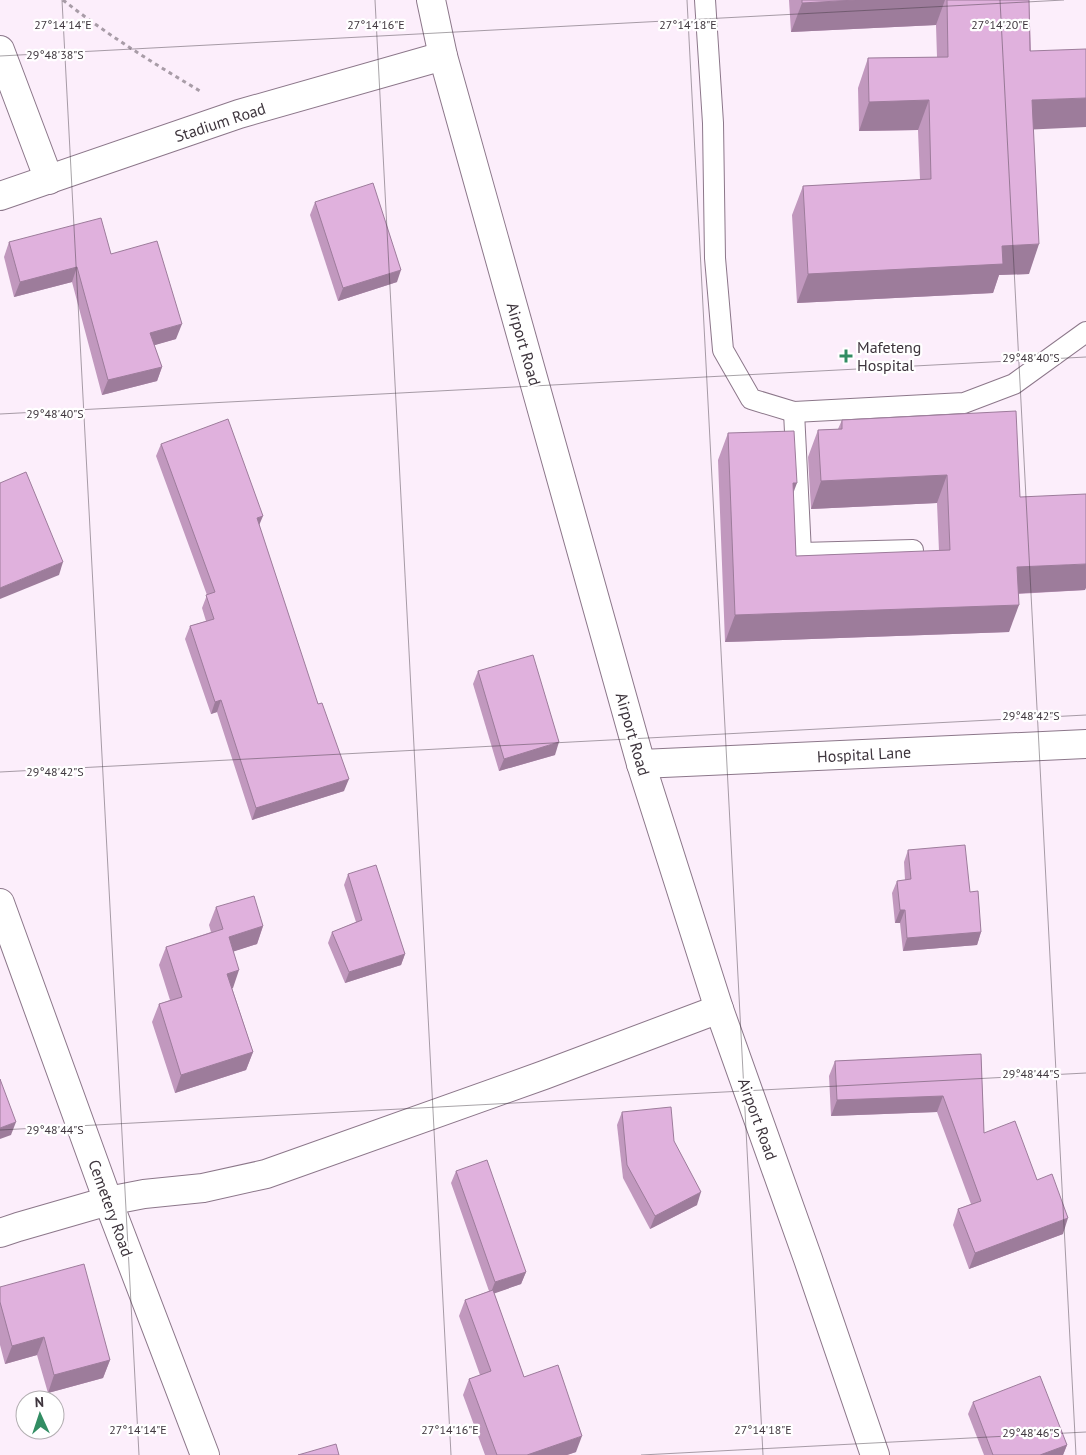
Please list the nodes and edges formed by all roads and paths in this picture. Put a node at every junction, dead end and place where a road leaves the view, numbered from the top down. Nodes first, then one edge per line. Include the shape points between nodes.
1 (63, 0) edge
2 (431, 0) edge
3 (704, 0) edge
4 (0, 50) edge
5 (443, 56) junction
6 (239, 114) junction
7 (49, 180) junction
8 (0, 196) edge
9 (1086, 332) edge
10 (794, 412) junction
11 (913, 550) edge
12 (1086, 744) edge
13 (641, 764) junction
14 (0, 903) edge
15 (719, 1009) junction
16 (108, 1201) junction
17 (0, 1233) edge
18 (205, 1455) edge
19 (875, 1455) edge

1 - 6 path via 150,61
2 - 5 street, Airport Road
3 - 10 lane via 713,123 715,258 723,350 751,399
4 - 7 street
5 - 6 street, Stadium Road
5 - 13 street, Airport Road
6 - 7 street, Stadium Road
7 - 8 street, Stadium Road
9 - 10 lane via 1014,384 964,403
10 - 11 lane via 802,553
12 - 13 street, Hospital Lane
13 - 15 street, Airport Road
14 - 16 street, Cemetery Road
15 - 16 street via 266,1174 203,1188
15 - 19 street, Airport Road
16 - 17 street
16 - 18 street, Cemetery Road

